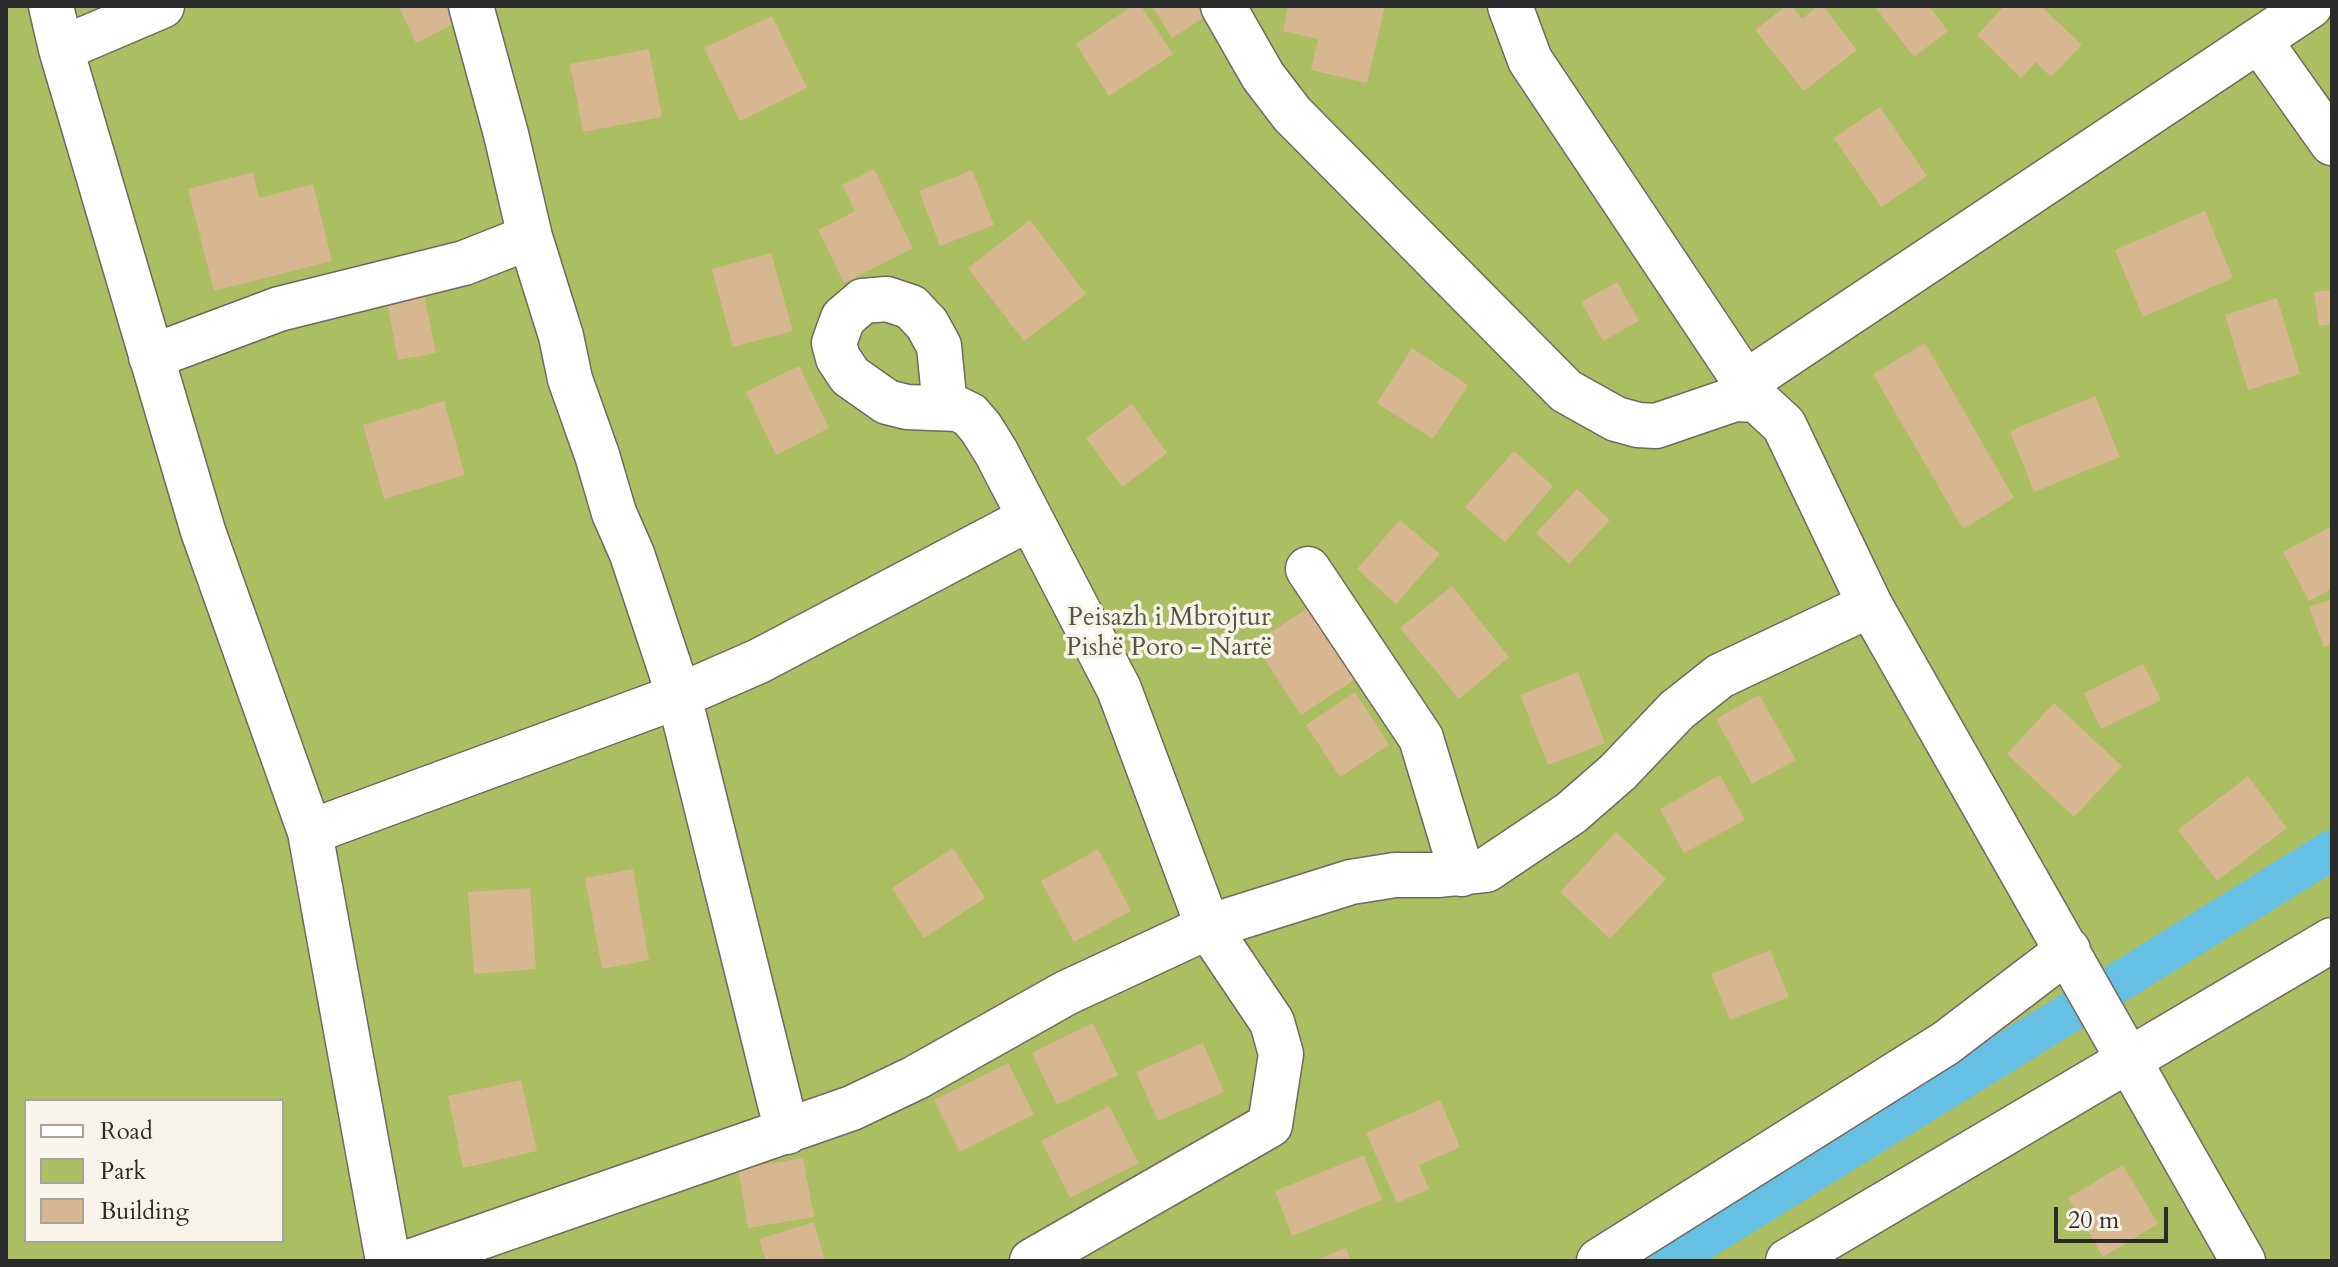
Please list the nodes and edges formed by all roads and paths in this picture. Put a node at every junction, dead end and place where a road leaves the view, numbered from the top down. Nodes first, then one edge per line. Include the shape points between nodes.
1 (51, 6) edge
2 (162, 6) edge
3 (471, 6) edge
4 (1223, 6) edge
5 (1510, 6) edge
6 (2310, 6) edge
7 (2260, 26) edge
8 (61, 49) junction
9 (2332, 143) edge
10 (530, 237) junction
11 (151, 357) junction
12 (1752, 391) junction
13 (945, 407) dead end
14 (1030, 518) junction
15 (1308, 569) dead end
16 (1870, 605) junction
17 (679, 696) junction
18 (310, 832) junction
19 (1462, 874) junction
20 (1208, 927) junction
21 (2332, 940) edge
22 (2071, 956) junction
23 (2125, 1050) junction
24 (787, 1132) junction
25 (388, 1261) edge
26 (412, 1261) edge
27 (1032, 1261) edge
28 (1599, 1261) edge
29 (1788, 1261) edge
30 (2243, 1261) edge

1 - 8 street
2 - 8 street
3 - 10 street
4 - 12 street via 1292,114 1566,391 1605,413 1656,426
5 - 12 street via 1530,60
6 - 7 street
7 - 9 street
7 - 12 street
8 - 11 street
10 - 11 street via 464,263 279,309
10 - 17 street via 570,379
11 - 18 street via 203,531
12 - 16 street via 1784,425
13 - 14 street via 970,415 981,428
14 - 17 street via 759,661
14 - 20 street via 1119,689
15 - 19 street via 1421,738
16 - 19 street via 1720,676 1677,710 1571,813 1486,870
16 - 22 street
17 - 18 street
17 - 24 street
18 - 25 street
19 - 20 street via 1351,882
20 - 24 street via 1066,993 915,1078
20 - 27 street via 1272,1022 1281,1054 1270,1125
21 - 23 street
22 - 23 street
22 - 28 street via 1946,1043
23 - 29 street
23 - 30 street
24 - 26 street

